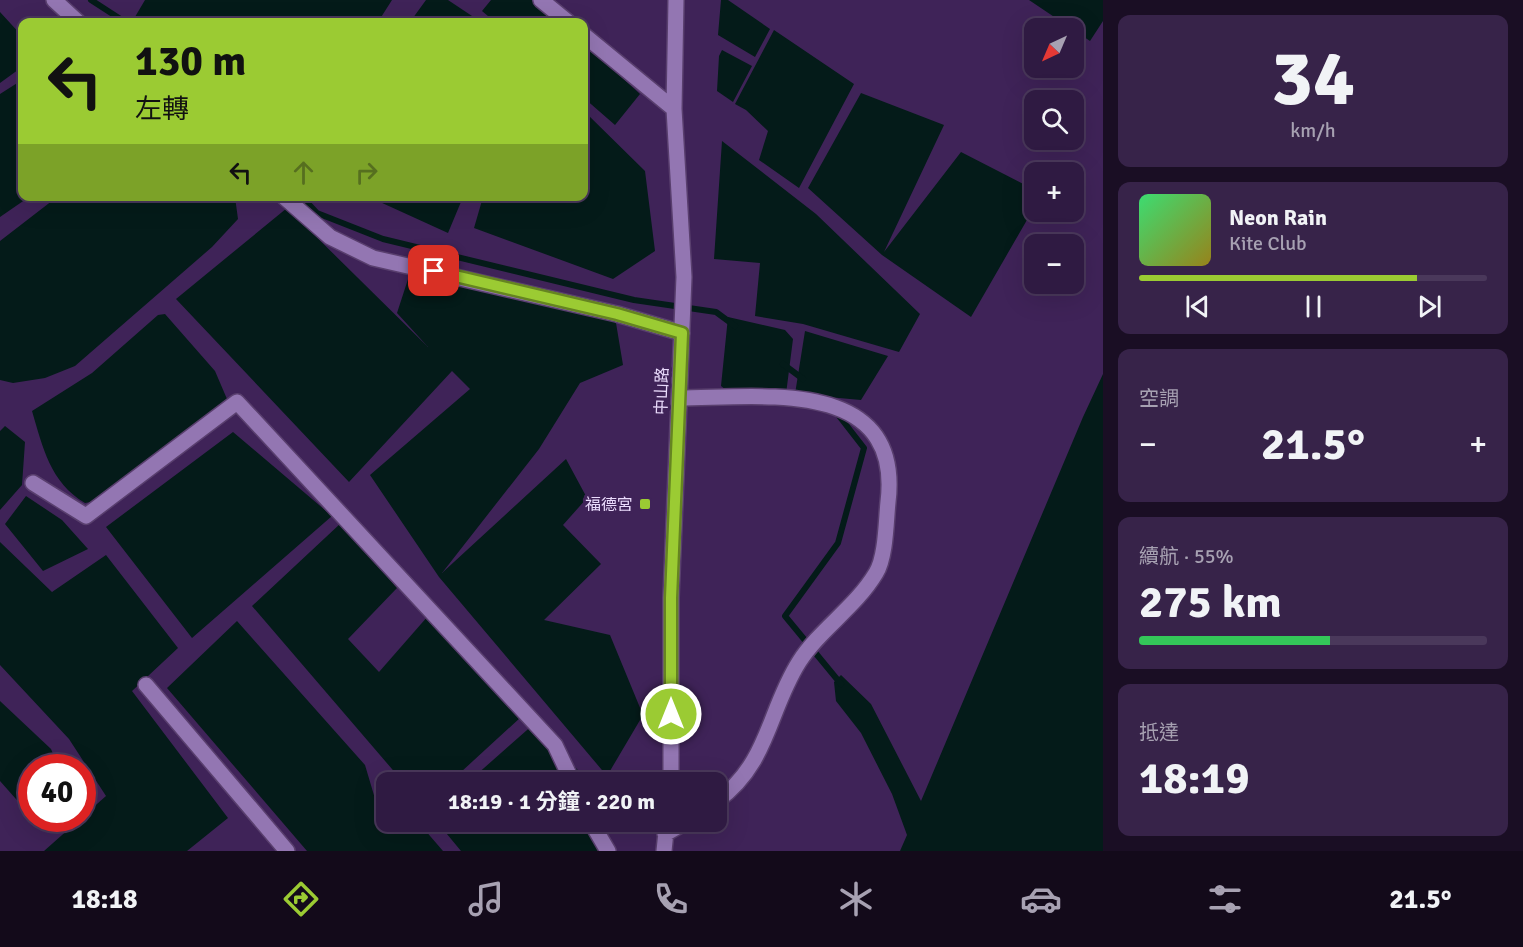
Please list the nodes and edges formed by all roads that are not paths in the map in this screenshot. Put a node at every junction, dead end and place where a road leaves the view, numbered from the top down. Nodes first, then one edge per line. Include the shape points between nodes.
1 (54, 0) edge
2 (541, 0) edge
3 (676, 0) edge
4 (74, 18) edge
5 (563, 18) edge
6 (588, 38) edge
7 (674, 109) junction
8 (289, 201) edge
9 (682, 333) junction
10 (679, 398) junction
11 (33, 483) dead end
12 (146, 685) dead end
13 (568, 772) edge
14 (671, 772) edge
15 (727, 793) edge
16 (597, 832) edge
17 (666, 832) edge
18 (287, 851) edge
19 (608, 851) edge
20 (664, 851) edge

1 - 4 street
2 - 5 street
3 - 7 street, 中山路
6 - 7 street
7 - 9 street, 中山路
8 - 9 street via 330,237 373,258 617,314
9 - 10 street, 中山路
10 - 14 street, 中山路 via 671,598
10 - 15 street via 817,400 866,423 888,462 890,488 878,571 849,609 798,662 755,761
11 - 13 street via 86,516 237,402 555,745
12 - 18 street
16 - 19 street
17 - 20 street

